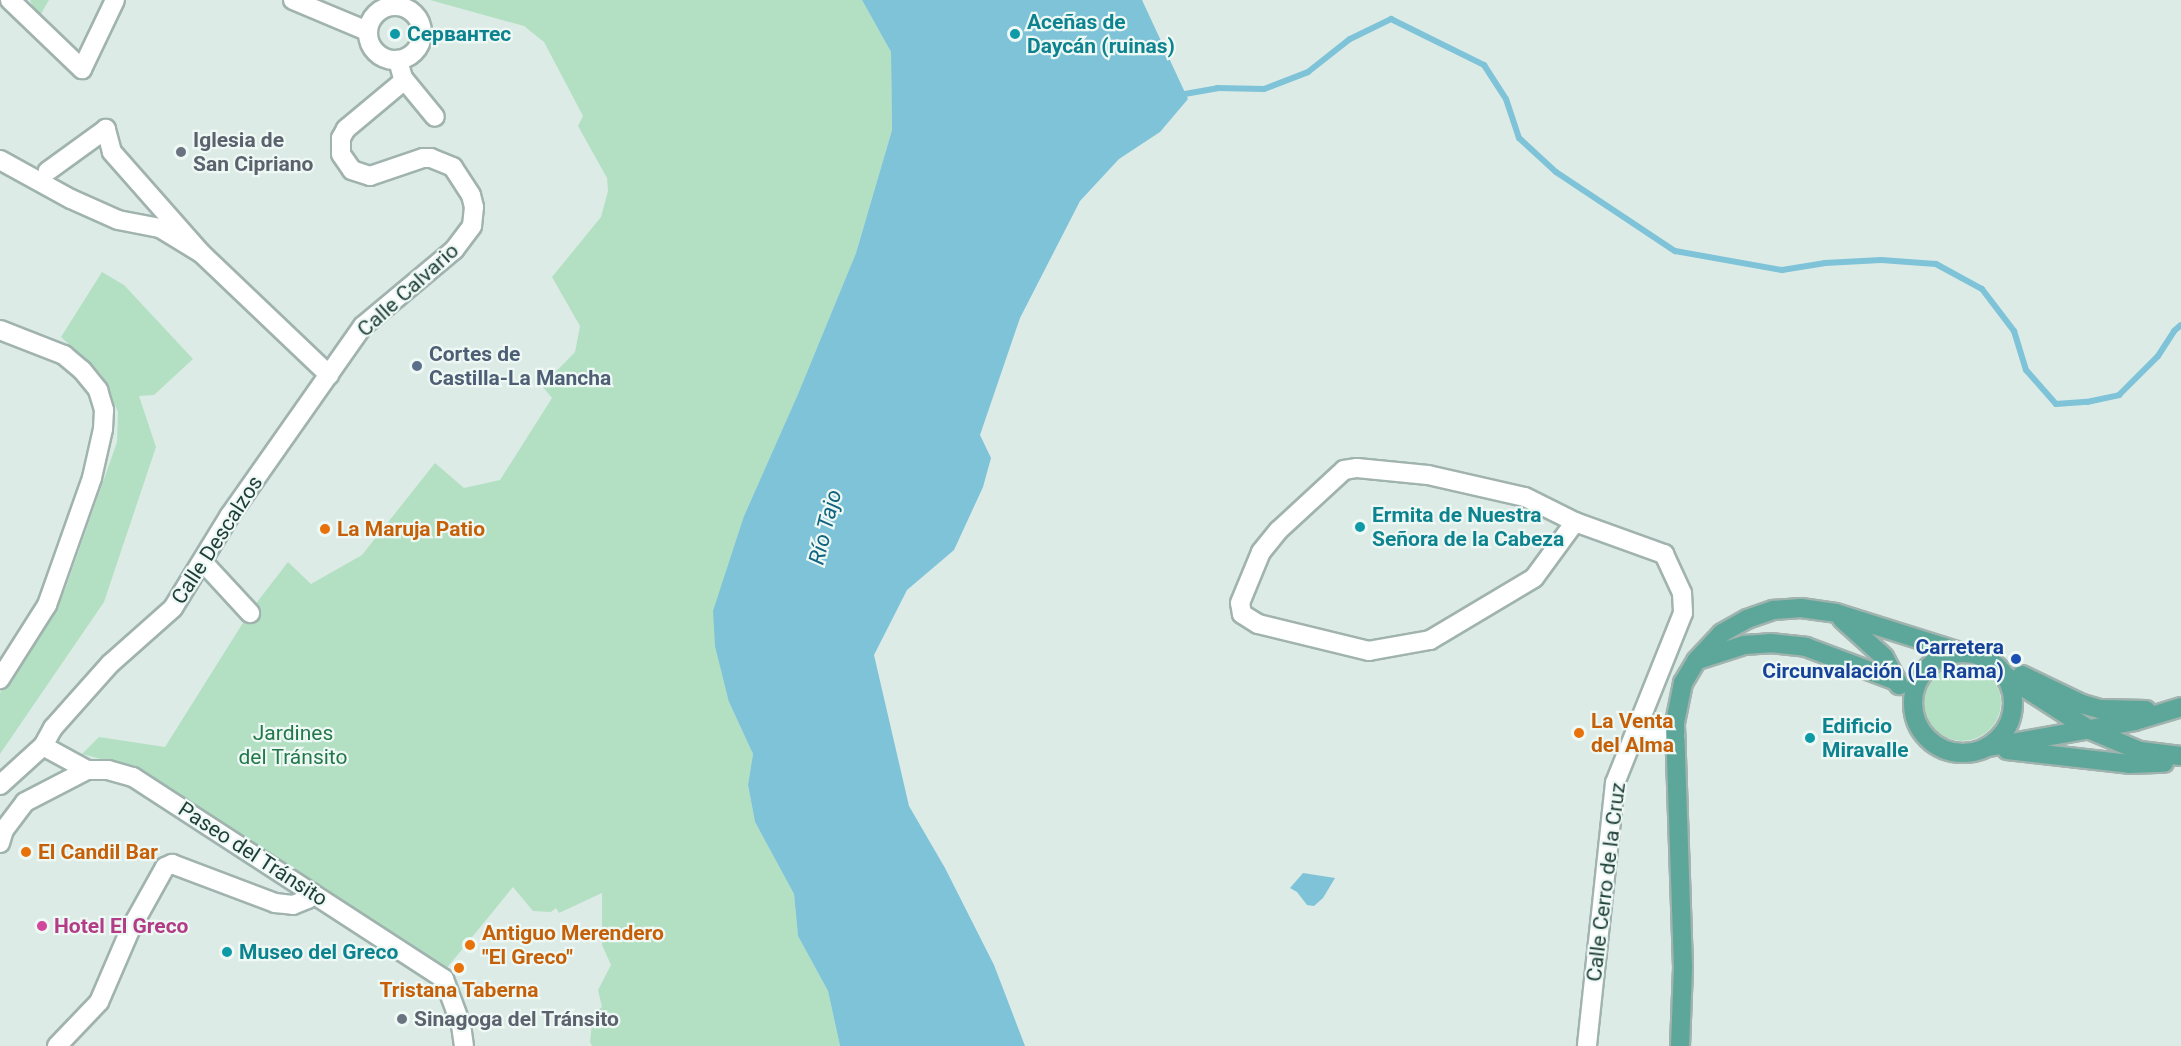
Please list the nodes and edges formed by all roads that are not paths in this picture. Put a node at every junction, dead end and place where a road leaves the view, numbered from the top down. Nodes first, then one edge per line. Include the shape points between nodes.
1 (10, 0) edge
2 (115, 0) edge
3 (293, 0) edge
4 (367, 31) junction
5 (398, 60) junction
6 (403, 78) junction
7 (435, 117) dead end
8 (1, 160) edge
9 (48, 171) dead end
10 (201, 252) junction
11 (0, 330) edge
12 (329, 375) junction
13 (1575, 522) junction
14 (202, 561) junction
15 (250, 613) dead end
16 (1836, 614) junction
17 (1959, 652) junction
18 (1696, 661) junction
19 (2006, 676) junction
20 (0, 679) edge
21 (1897, 681) junction
22 (1913, 704) junction
23 (2176, 708) edge
24 (1637, 730) junction
25 (2090, 730) junction
26 (1675, 737) junction
27 (43, 746) junction
28 (1987, 747) junction
29 (2181, 757) edge
30 (87, 770) junction
31 (0, 785) edge
32 (0, 843) edge
33 (312, 893) junction
34 (57, 1046) edge
35 (464, 1046) edge
36 (1587, 1046) edge
37 (1680, 1046) edge

1 - 2 street via 82,69
3 - 4 street
4 - 5 street via 376,53
4 - 5 street via 375,14 383,9 392,6 410,11 420,25 421,40 412,54
5 - 6 street
6 - 7 street
6 - 12 street, Calle Calvario via 389,95 346,129 340,154 352,170 370,176 423,158 453,168 471,195 472,226 454,250 363,326
8 - 10 street via 71,199 118,220 160,228
9 - 10 street via 106,129 112,152
10 - 12 street
11 - 20 street via 64,356 98,390 104,410 92,478 47,604
12 - 14 street, Calle Descalzos
13 - 13 street via 1534,579 1430,640 1369,651 1258,624 1242,614 1240,603 1262,552 1290,517 1344,470 1428,475 1525,497
13 - 24 street, Calle Cerro de la Cruz via 1664,554 1682,593 1683,614
14 - 15 street
14 - 27 street, Calle Descalzos via 173,608 110,664
16 - 17 main road
16 - 18 main road via 1802,608 1761,613 1722,633
16 - 21 main road via 1884,657
17 - 19 main road via 1986,658
17 - 22 main road via 1945,656 1921,675
18 - 21 main road via 1744,645 1770,643 1806,647
18 - 26 main road via 1678,697
19 - 23 main road via 2022,675 2100,709
19 - 25 main road
19 - 28 main road via 2012,691 2012,716 2000,737
21 - 22 main road
22 - 28 main road via 1915,719 1932,742 1959,753
23 - 25 main road
24 - 26 street
24 - 36 street, Calle Cerro de la Cruz via 1615,783
25 - 28 main road
25 - 29 main road via 2140,751
26 - 37 main road via 1683,957
27 - 30 street, Paseo del Tránsito
27 - 31 street
28 - 29 main road via 2129,764 2158,765
30 - 32 street via 25,802 4,830
30 - 33 street, Paseo del Tránsito via 108,770 133,777
33 - 34 street via 293,905 275,903 172,864 165,867 130,930 99,1002
33 - 35 street, Paseo del Tránsito via 444,979 461,1025

